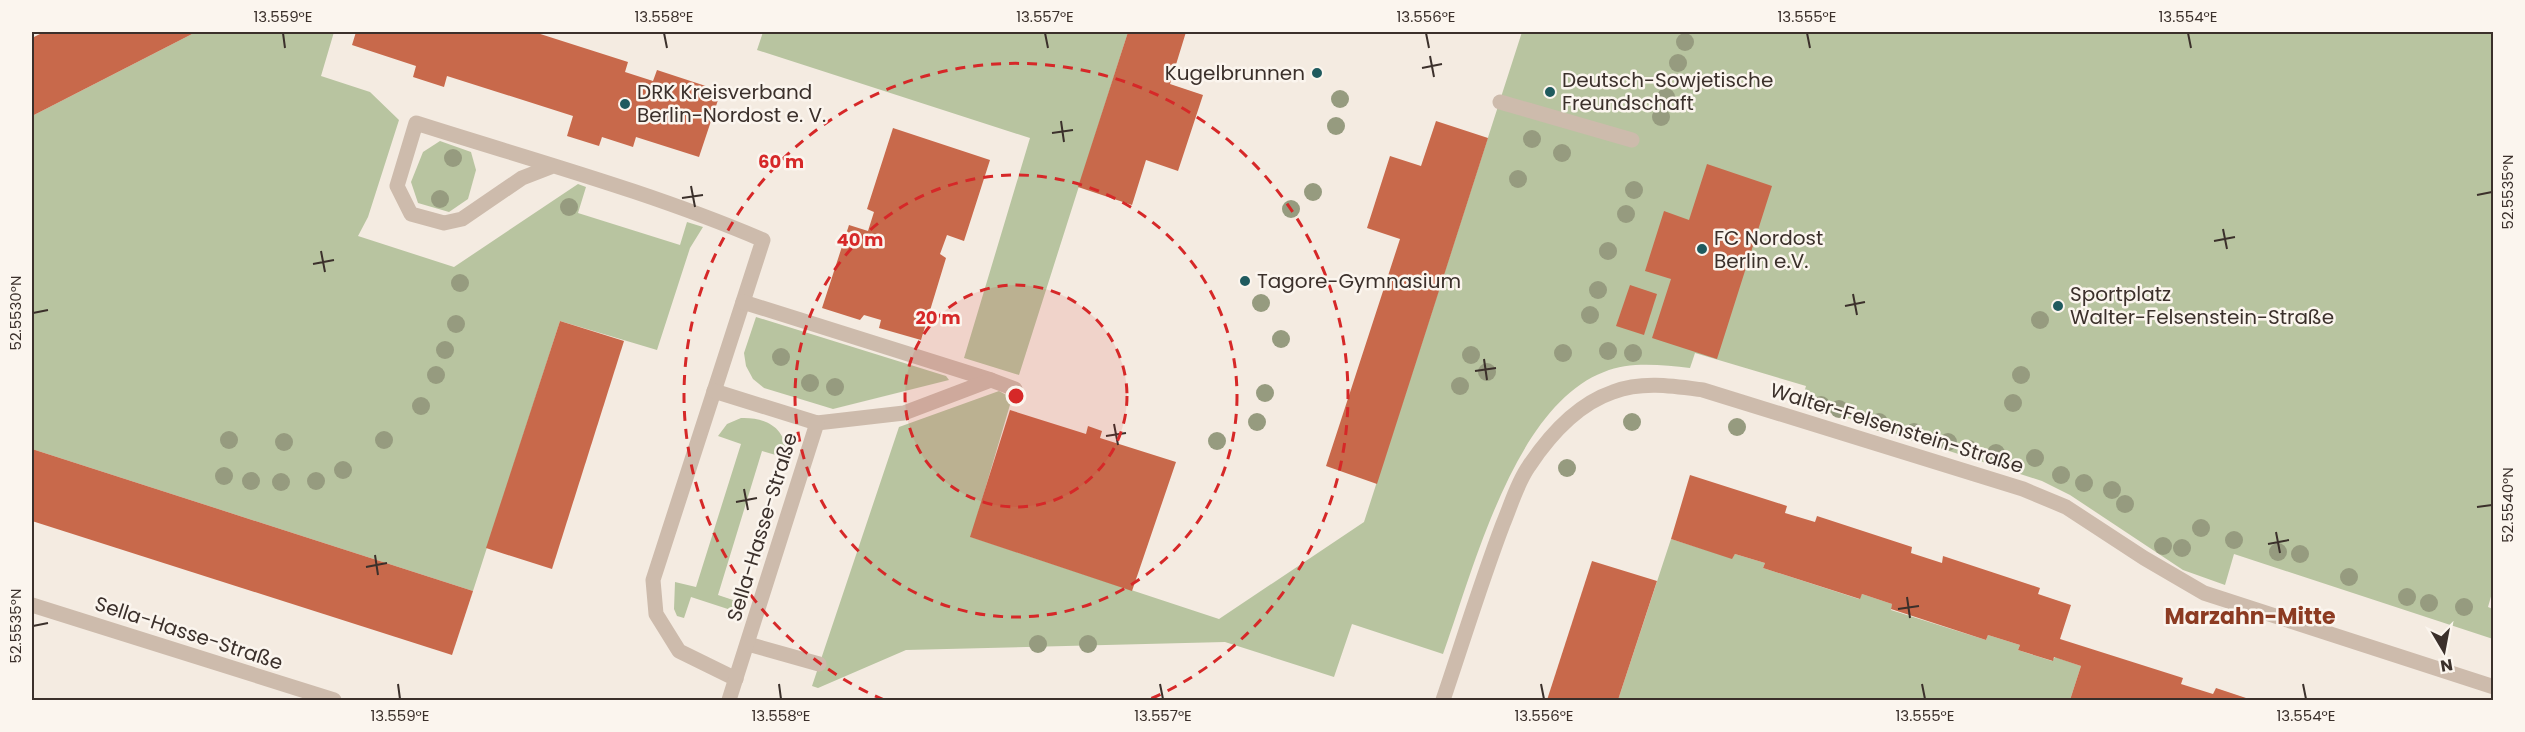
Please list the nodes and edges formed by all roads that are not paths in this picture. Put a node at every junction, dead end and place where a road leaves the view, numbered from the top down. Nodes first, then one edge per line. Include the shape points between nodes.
1 (1500, 102) dead end
2 (1632, 140) dead end
3 (553, 166) junction
4 (743, 302) junction
5 (991, 380) junction
6 (1015, 389) dead end
7 (714, 391) junction
8 (817, 423) junction
9 (32, 605) edge
10 (748, 644) junction
11 (819, 664) dead end
12 (736, 678) junction
13 (2493, 687) edge
14 (334, 700) edge
15 (729, 700) edge
16 (1443, 700) edge

1 - 2 street
3 - 3 street via 416,123 397,186 411,214 444,223 462,219 522,178
3 - 4 street via 716,219 763,240
4 - 5 street
4 - 7 street
5 - 6 street
5 - 8 street via 904,413
7 - 8 street, Sella-Hasse-Straße
7 - 12 street via 652,580 656,614 679,651
8 - 10 street, Sella-Hasse-Straße
9 - 14 street, Sella-Hasse-Straße
10 - 11 street
10 - 12 street, Sella-Hasse-Straße
12 - 15 street, Sella-Hasse-Straße
13 - 16 street, Walter-Felsenstein-Straße via 2204,594 2066,507 2023,489 1703,390 1641,385 1593,401 1557,429 1527,467 1497,540

